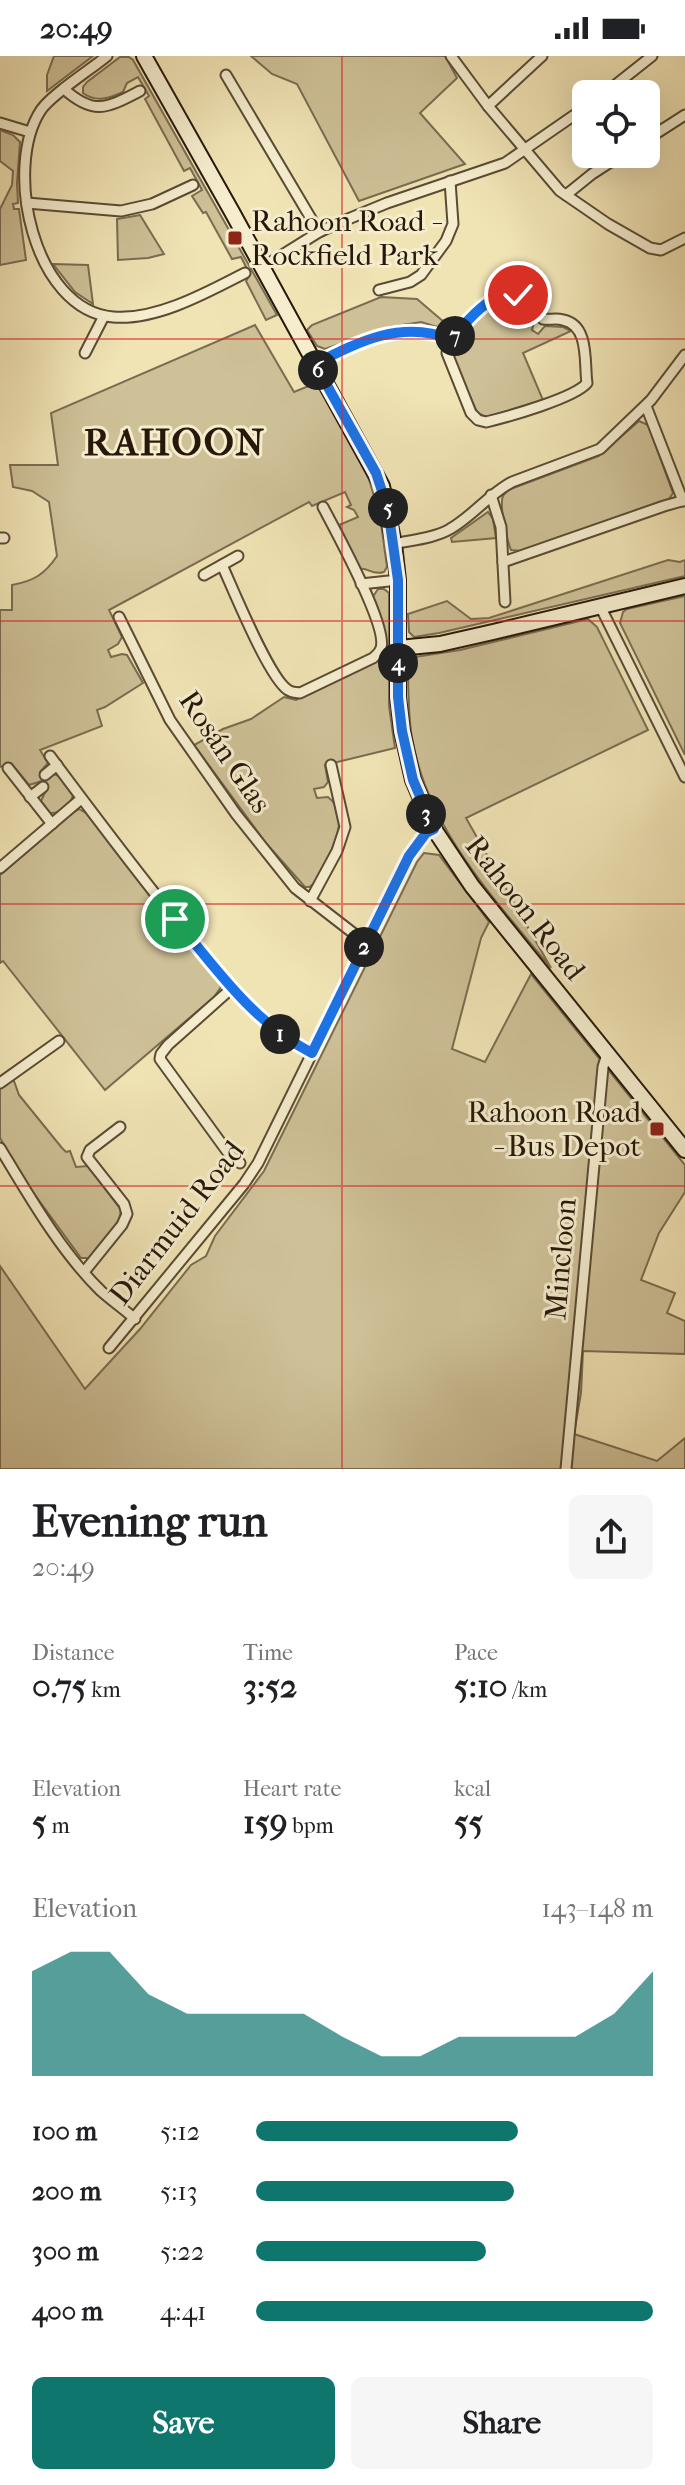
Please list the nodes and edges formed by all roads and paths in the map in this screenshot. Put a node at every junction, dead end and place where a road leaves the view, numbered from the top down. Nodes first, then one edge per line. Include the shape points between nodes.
1 (107, 56) edge
2 (144, 56) edge
3 (451, 56) edge
4 (542, 56) edge
5 (652, 56) edge
6 (226, 75) dead end
7 (622, 80) edge
8 (64, 89) junction
9 (140, 91) dead end
10 (488, 106) junction
11 (685, 115) edge
12 (572, 117) edge
13 (0, 123) edge
14 (660, 131) edge
15 (30, 132) junction
16 (525, 150) junction
17 (601, 168) edge
18 (450, 181) junction
19 (193, 185) dead end
20 (566, 195) junction
21 (27, 203) junction
22 (319, 232) junction
23 (685, 238) edge
24 (263, 267) junction
25 (245, 273) dead end
26 (379, 290) dead end
27 (104, 316) junction
28 (451, 339) junction
29 (85, 353) dead end
30 (685, 355) edge
31 (315, 364) junction
32 (646, 406) junction
33 (491, 495) junction
34 (684, 500) edge
35 (323, 507) dead end
36 (394, 544) junction
37 (238, 556) dead end
38 (503, 562) junction
39 (222, 565) junction
40 (204, 575) dead end
41 (398, 580) junction
42 (361, 584) junction
43 (685, 586) edge
44 (505, 602) dead end
45 (600, 606) junction
46 (119, 617) dead end
47 (399, 648) junction
48 (50, 756) dead end
49 (57, 765) junction
50 (331, 765) dead end
51 (8, 768) dead end
52 (45, 775) dead end
53 (685, 777) edge
54 (43, 787) dead end
55 (30, 797) junction
56 (81, 799) junction
57 (52, 824) junction
58 (434, 829) junction
59 (0, 868) edge
60 (310, 901) junction
61 (366, 943) junction
62 (232, 988) junction
63 (59, 1041) dead end
64 (312, 1053) junction
65 (607, 1054) junction
66 (0, 1083) edge
67 (120, 1127) dead end
68 (0, 1148) edge
69 (685, 1150) edge
70 (240, 1163) dead end
71 (84, 1272) junction
72 (135, 1319) junction
73 (109, 1348) dead end
74 (566, 1469) edge

1 - 8 street
2 - 24 street, Rahoon Road
3 - 10 street
4 - 10 street
5 - 7 street
6 - 22 street
8 - 9 street via 96,107
8 - 15 street via 41,110
10 - 16 street
11 - 14 street
12 - 16 street
13 - 15 street
15 - 21 street
16 - 18 street via 500,165
16 - 20 street
17 - 20 street
18 - 22 street
18 - 26 street via 453,224 446,241 421,275
19 - 21 street via 121,211
20 - 23 street via 650,248 661,250
21 - 27 street via 35,243 51,274 78,302
22 - 24 street
24 - 31 street, Rahoon Road
25 - 27 street via 169,307 131,317
27 - 29 street
28 - 28 street via 488,302 504,294 518,295 529,300 541,318 565,320 576,328 586,352 587,383 563,398 482,421 471,413 448,361
28 - 31 street via 422,330 399,332 356,344
30 - 32 street
31 - 36 street, Rahoon Road via 376,473
32 - 33 street via 600,449
32 - 34 street
33 - 36 street via 450,529
33 - 38 street via 499,514
34 - 38 street
35 - 42 street
36 - 41 street, Rahoon Road
37 - 39 street
38 - 44 street
39 - 40 street
39 - 42 street via 272,669 295,693 380,652 380,635
41 - 42 street
41 - 47 street, Rahoon Road
43 - 45 street
45 - 47 street via 440,644
45 - 53 street
46 - 60 street, Rosán Glas via 179,732 255,839
47 - 58 street, Rahoon Road via 404,742
48 - 49 street
49 - 52 street
49 - 56 street
50 - 60 street via 345,827
51 - 55 street
54 - 55 street
55 - 57 street
56 - 57 street
56 - 62 street
57 - 59 street
58 - 61 street, Diarmuid Road via 409,856
58 - 65 street, Rahoon Road via 465,877
60 - 61 street, Rosán Glas
61 - 64 street, Diarmuid Road
62 - 64 street via 273,1029
62 - 70 street via 168,1045 160,1059
63 - 66 street
64 - 72 street, Diarmuid Road via 258,1163
65 - 69 street, Rahoon Road
65 - 74 street, Mincloon
67 - 71 street via 87,1157 126,1206 127,1216
68 - 71 street
71 - 72 street
72 - 73 street, Diarmuid Road

